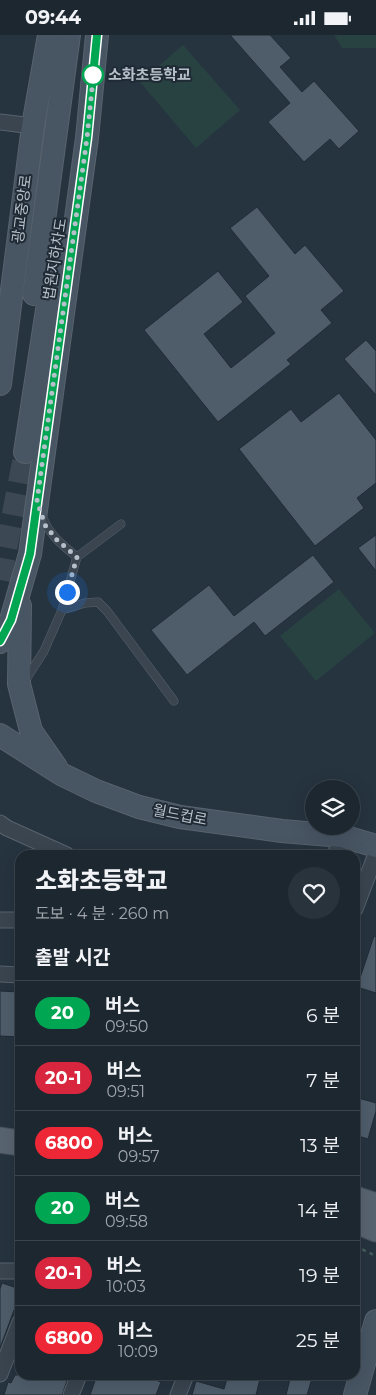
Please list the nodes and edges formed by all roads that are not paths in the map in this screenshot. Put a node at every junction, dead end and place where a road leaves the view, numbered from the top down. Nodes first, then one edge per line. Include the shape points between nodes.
1 (48, 35) edge
2 (69, 35) edge
3 (85, 35) edge
4 (97, 35) edge
5 (0, 122) edge
6 (33, 126) junction
7 (0, 384) edge
8 (37, 501) junction
9 (121, 524) dead end
10 (77, 557) junction
11 (20, 590) junction
12 (62, 610) junction
13 (0, 642) edge
14 (21, 692) junction
15 (174, 701) dead end
16 (0, 735) edge
17 (61, 774) junction
18 (2, 828) edge
19 (339, 846) edge
20 (376, 846) edge
21 (55, 850) edge
22 (376, 854) edge
23 (360, 896) edge
24 (0, 920) edge
25 (15, 921) edge
26 (0, 974) edge
27 (15, 975) edge
28 (0, 1126) edge
29 (15, 1128) edge
30 (0, 1140) edge
31 (15, 1142) edge
32 (360, 1201) edge
33 (376, 1207) edge
34 (360, 1223) edge
35 (376, 1229) edge
36 (0, 1271) edge
37 (15, 1271) edge
38 (376, 1321) edge
39 (15, 1335) edge
40 (361, 1354) edge
41 (0, 1374) edge
42 (77, 1380) edge
43 (184, 1380) edge
44 (357, 1380) edge
45 (71, 1395) edge
46 (178, 1395) edge
47 (355, 1395) edge

1 - 6 main road, 광교중앙로
2 - 3 main road, 법원지하차도 via 20,450 68,167
4 - 8 main road via 87,138
5 - 6 street
6 - 7 main road, 광교중앙로
8 - 10 lane via 45,525
8 - 11 main road via 30,554
9 - 10 lane
10 - 12 lane
11 - 13 main road
11 - 14 main road
12 - 14 lane
12 - 15 lane via 98,602
14 - 17 main road via 31,731
16 - 17 main road, 월드컵로
17 - 19 main road, 월드컵로 via 140,807 180,817 282,831
18 - 21 street
19 - 20 main road, 월드컵로
22 - 23 street
24 - 25 street
26 - 27 street
28 - 29 main road
30 - 31 main road
32 - 33 main road
34 - 35 main road
36 - 37 street
38 - 40 main road
39 - 41 street
42 - 45 street
43 - 46 street
44 - 47 main road

